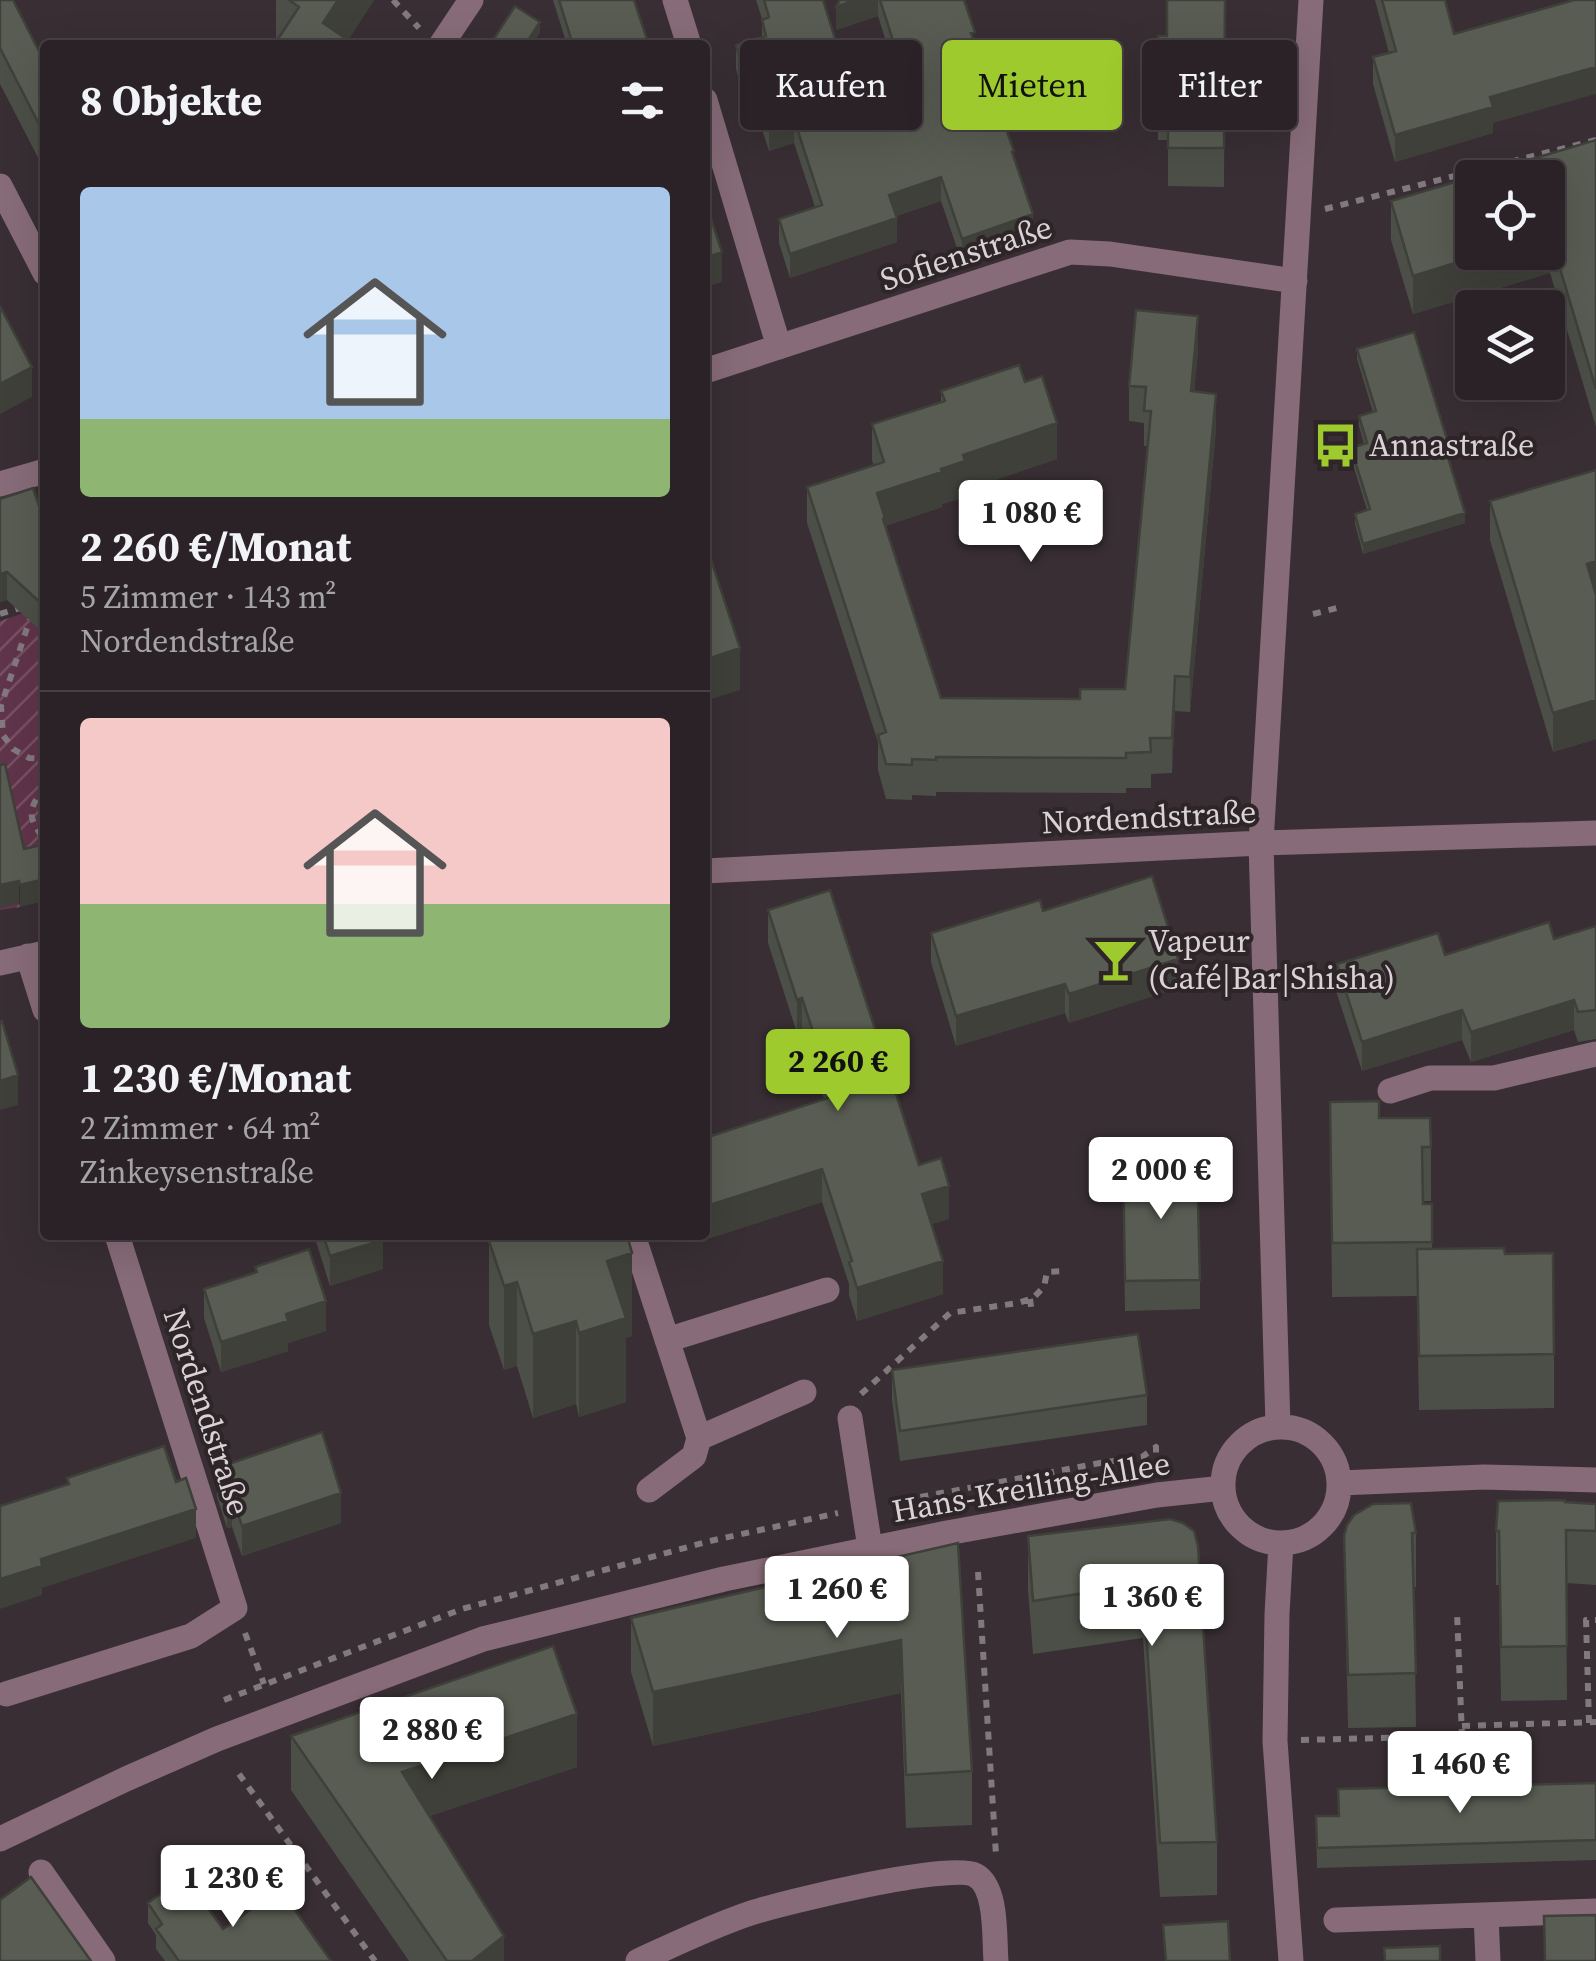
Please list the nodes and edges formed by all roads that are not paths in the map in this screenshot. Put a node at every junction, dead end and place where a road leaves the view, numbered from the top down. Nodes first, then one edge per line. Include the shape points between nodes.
1 (471, 0) edge
2 (675, 0) edge
3 (1312, 0) edge
4 (433, 39) edge
5 (687, 40) edge
6 (710, 117) edge
7 (0, 186) edge
8 (40, 263) edge
9 (1295, 281) junction
10 (779, 347) junction
11 (710, 369) edge
12 (40, 472) edge
13 (0, 484) edge
14 (1596, 833) edge
15 (1260, 843) junction
16 (710, 871) edge
17 (36, 955) edge
18 (0, 962) edge
19 (1596, 1054) edge
20 (1390, 1091) dead end
21 (119, 1240) edge
22 (635, 1240) edge
23 (827, 1290) dead end
24 (667, 1340) junction
25 (804, 1392) dead end
26 (850, 1418) road end
27 (1278, 1426) junction
28 (699, 1438) junction
29 (1596, 1480) edge
30 (1340, 1484) junction
31 (1223, 1488) junction
32 (649, 1490) dead end
33 (1281, 1543) junction
34 (870, 1548) junction
35 (6, 1694) dead end
36 (0, 1839) edge
37 (41, 1872) dead end
38 (1596, 1911) edge
39 (1486, 1915) junction
40 (1336, 1920) dead end
41 (104, 1961) edge
42 (638, 1961) edge
43 (996, 1961) edge
44 (1291, 1961) edge
45 (1488, 1961) edge

1 - 4 street
2 - 5 street
3 - 9 street
6 - 10 street
7 - 8 street
9 - 10 street, Sofienstraße via 1070,252
9 - 15 street
10 - 11 street, Sofienstraße
12 - 13 street
14 - 15 street, Nordendstraße
15 - 16 street, Nordendstraße
15 - 27 street
17 - 18 street
19 - 20 street via 1494,1078 1430,1078
21 - 35 street, Nordendstraße via 235,1608 191,1636
22 - 24 street
23 - 24 street
24 - 28 street
25 - 28 street
26 - 34 street
27 - 30 street via 1301,1429 1321,1442
27 - 31 street via 1260,1430 1232,1453
28 - 32 street via 694,1456
29 - 30 street
30 - 33 street via 1329,1519 1316,1532
31 - 33 street via 1228,1510 1242,1527
31 - 34 street, Hans-Kreiling-Allee
33 - 44 street via 1275,1741
34 - 36 street, Hans-Kreiling-Allee via 483,1640 216,1739
37 - 41 street
38 - 39 street
39 - 40 street
39 - 45 street
42 - 43 street via 750,1914 959,1871 986,1884

